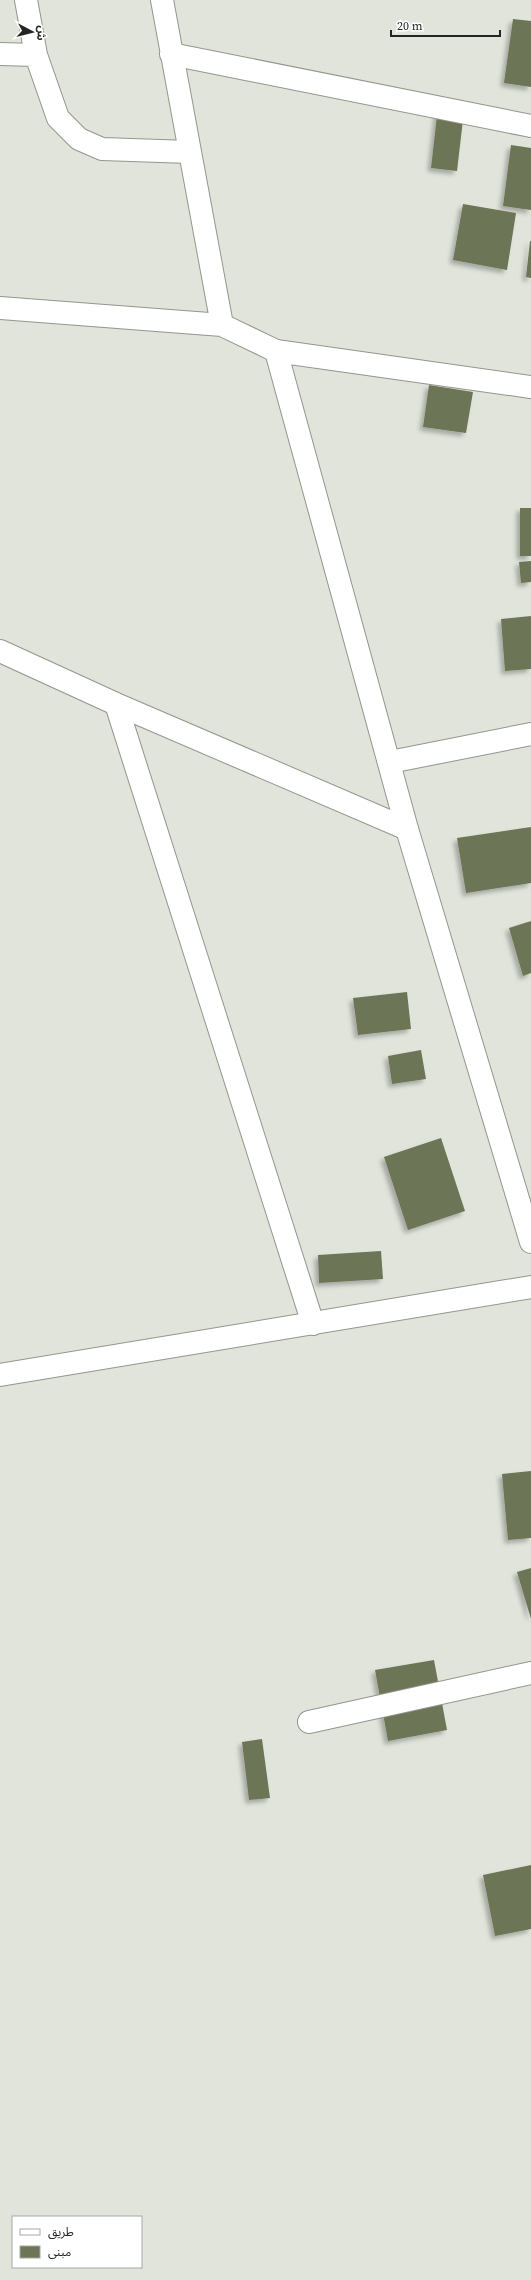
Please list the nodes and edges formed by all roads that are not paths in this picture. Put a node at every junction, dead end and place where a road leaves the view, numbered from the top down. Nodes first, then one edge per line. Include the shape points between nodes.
1 (26, 0) edge
2 (162, 0) edge
3 (0, 54) edge
4 (171, 54) junction
5 (36, 55) junction
6 (531, 126) edge
7 (190, 152) junction
8 (0, 308) edge
9 (222, 325) junction
10 (276, 351) junction
11 (531, 387) edge
12 (0, 650) edge
13 (116, 704) junction
14 (531, 734) edge
15 (390, 762) junction
16 (407, 829) junction
17 (531, 1242) edge
18 (531, 1287) edge
19 (313, 1324) junction
20 (0, 1375) edge
21 (531, 1673) edge
22 (309, 1722) dead end

1 - 5 street
2 - 4 street
3 - 5 street
4 - 6 street
4 - 7 street
5 - 7 street via 58,118 79,139 102,149
7 - 9 street
8 - 9 street
9 - 10 street
10 - 11 street
10 - 15 street
12 - 13 street
13 - 16 street
13 - 19 street
14 - 15 street
15 - 16 street
16 - 17 street
18 - 19 street
19 - 20 street
21 - 22 street

